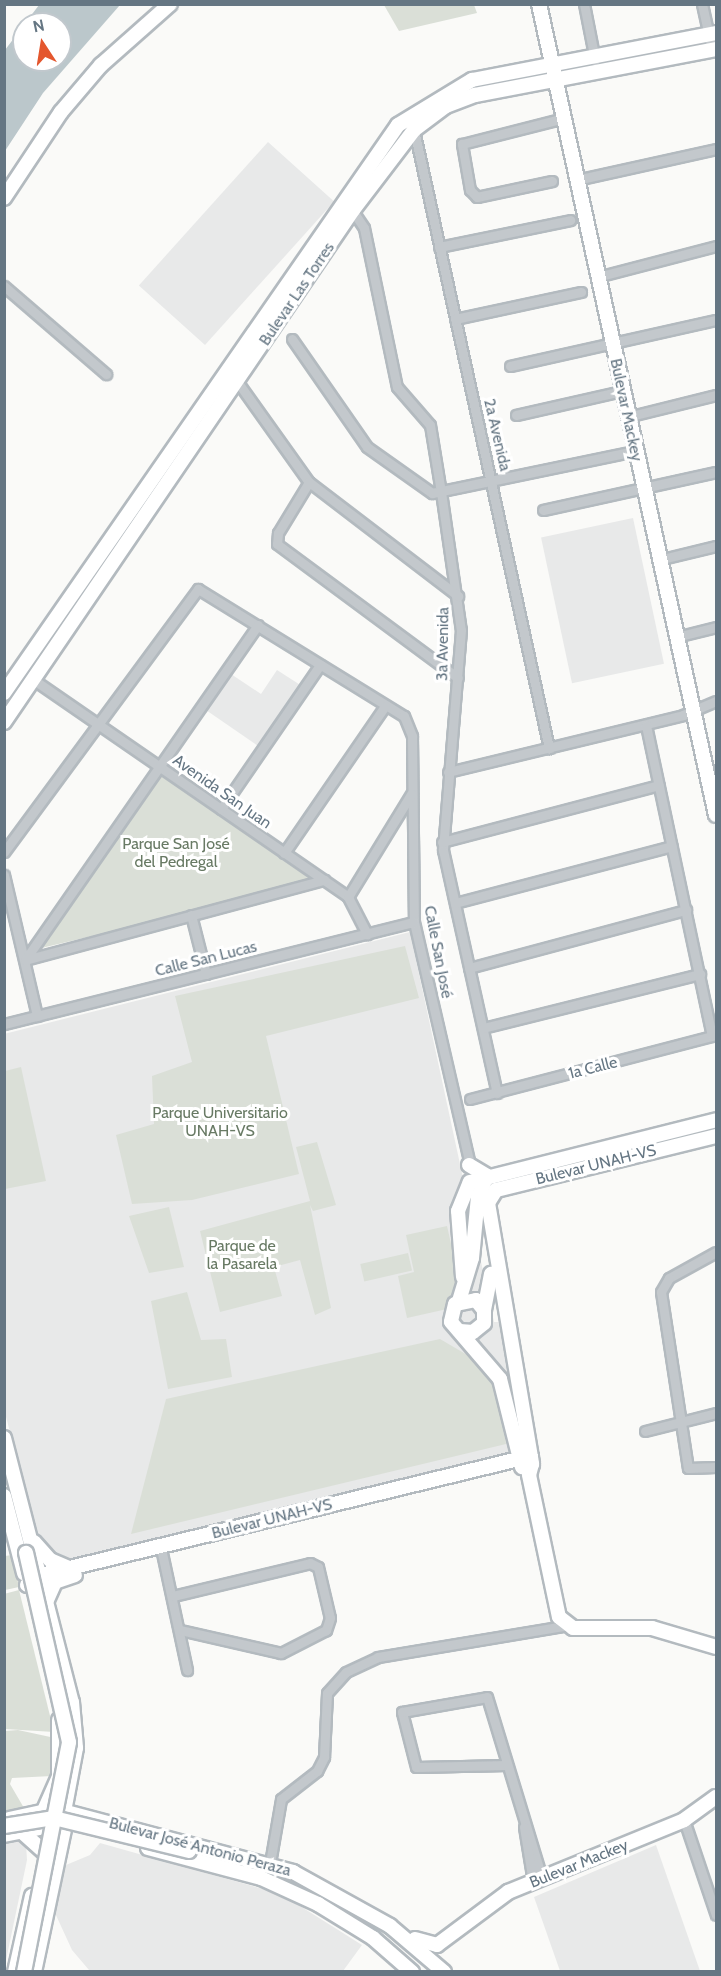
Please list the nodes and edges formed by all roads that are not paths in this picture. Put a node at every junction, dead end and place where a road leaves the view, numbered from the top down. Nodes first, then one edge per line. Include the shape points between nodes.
1 (170, 4) edge
2 (538, 4) edge
3 (584, 4) edge
4 (702, 4) edge
5 (713, 34) edge
6 (714, 50) edge
7 (594, 55) junction
8 (552, 63) junction
9 (597, 72) junction
10 (502, 74) junction
11 (556, 80) junction
12 (506, 88) junction
13 (564, 118) junction
14 (414, 130) junction
15 (717, 149) edge
16 (576, 180) junction
17 (552, 181) dead end
18 (344, 196) junction
19 (4, 198) edge
20 (353, 210) junction
21 (570, 220) dead end
22 (717, 246) edge
23 (439, 247) junction
24 (597, 277) junction
25 (4, 286) edge
26 (581, 292) dead end
27 (455, 319) junction
28 (717, 320) edge
29 (292, 339) dead end
30 (612, 344) junction
31 (510, 366) dead end
32 (228, 367) junction
33 (106, 374) dead end
34 (237, 383) junction
35 (622, 391) junction
36 (717, 395) edge
37 (516, 415) dead end
38 (627, 417) junction
39 (635, 451) junction
40 (717, 472) edge
41 (309, 482) junction
42 (492, 482) junction
43 (644, 489) junction
44 (441, 492) junction
45 (543, 510) dead end
46 (717, 546) edge
47 (658, 560) junction
48 (458, 596) junction
49 (258, 625) junction
50 (717, 627) edge
51 (676, 637) junction
52 (320, 665) junction
53 (458, 678) junction
54 (39, 684) junction
55 (4, 693) edge
56 (717, 701) edge
57 (385, 706) junction
58 (694, 710) junction
59 (4, 722) edge
60 (97, 724) junction
61 (646, 724) junction
62 (549, 748) junction
63 (161, 768) junction
64 (448, 772) junction
65 (659, 785) junction
66 (411, 794) junction
67 (221, 809) junction
68 (717, 815) edge
69 (442, 842) junction
70 (672, 846) junction
71 (4, 852) edge
72 (284, 853) junction
73 (4, 875) edge
74 (324, 880) junction
75 (348, 897) junction
76 (455, 903) junction
77 (686, 910) junction
78 (191, 915) junction
79 (414, 922) junction
80 (367, 934) junction
81 (25, 960) junction
82 (469, 968) junction
83 (206, 974) junction
84 (700, 974) junction
85 (37, 1016) junction
86 (4, 1024) edge
87 (483, 1028) junction
88 (715, 1035) edge
89 (497, 1093) junction
90 (464, 1101) junction
91 (717, 1120) edge
92 (717, 1136) edge
93 (469, 1165) joint
94 (482, 1177) junction
95 (717, 1252) edge
96 (495, 1258) junction
97 (459, 1301) junction
98 (485, 1314) junction
99 (460, 1331) junction
100 (507, 1340) junction
101 (717, 1413) edge
102 (681, 1422) junction
103 (645, 1431) dead end
104 (4, 1438) edge
105 (527, 1464) junction
106 (717, 1467) edge
107 (10, 1499) edge
108 (226, 1534) junction
109 (30, 1536) junction
110 (162, 1553) junction
111 (69, 1568) junction
112 (41, 1575) junction
113 (27, 1586) junction
114 (173, 1596) junction
115 (47, 1600) junction
116 (564, 1626) junction
117 (180, 1630) junction
118 (717, 1647) edge
119 (187, 1670) dead end
120 (507, 1765) junction
121 (717, 1797) edge
122 (44, 1810) junction
123 (67, 1819) junction
124 (4, 1820) edge
125 (684, 1820) junction
126 (4, 1826) edge
127 (46, 1828) junction
128 (21, 1831) junction
129 (4, 1834) edge
130 (43, 1851) junction
131 (254, 1859) junction
132 (230, 1860) junction
133 (270, 1863) junction
134 (246, 1873) junction
135 (538, 1880) junction
136 (713, 1893) edge
137 (716, 1914) edge
138 (401, 1934) junction
139 (446, 1939) junction
140 (15, 1971) edge
141 (24, 1971) edge
142 (34, 1971) edge
143 (412, 1971) edge
144 (444, 1971) edge
145 (450, 1971) edge

1 - 19 main road via 101,65 61,112
2 - 8 main road, Bulevar Mackey
3 - 7 street
4 - 5 street
5 - 6 street
5 - 7 main road, Bulevar Las Torres
6 - 9 main road, Bulevar Las Torres
7 - 8 main road, Bulevar Las Torres
7 - 9 street
8 - 10 main road, Bulevar Las Torres
8 - 11 main road, Bulevar Mackey
9 - 11 main road, Bulevar Las Torres
10 - 12 main road
10 - 18 main road, Bulevar Las Torres via 459,84 409,116
11 - 12 main road, Bulevar Las Torres
11 - 13 main road, Bulevar Mackey
12 - 14 main road, Bulevar Las Torres via 458,100
13 - 16 main road, Bulevar Mackey
13 - 17 street via 464,141 474,196
14 - 20 main road, Bulevar Las Torres
14 - 23 street, 2a Avenida
15 - 16 street
16 - 24 main road, Bulevar Mackey
18 - 20 street, 3a Avenida
18 - 32 main road, Bulevar Las Torres
20 - 34 main road, Bulevar Las Torres
20 - 44 street, 3a Avenida via 364,228 397,387 430,424
21 - 23 street
22 - 24 street
23 - 27 street, 2a Avenida
24 - 30 main road, Bulevar Mackey
25 - 33 street
26 - 27 street
27 - 42 street, 2a Avenida
28 - 30 street
29 - 44 street via 367,447 427,491
30 - 31 street
30 - 35 main road, Bulevar Mackey
32 - 34 street
32 - 55 main road, Bulevar Las Torres
34 - 41 street
34 - 54 main road, Bulevar Las Torres
35 - 37 street
35 - 38 main road, Bulevar Mackey
36 - 38 street
38 - 39 main road, Bulevar Mackey
39 - 42 street
39 - 43 main road, Bulevar Mackey
40 - 43 street
41 - 48 street
41 - 53 street via 278,533 277,544
42 - 44 street
42 - 62 street, 2a Avenida
43 - 45 street
43 - 47 main road, Bulevar Mackey
44 - 48 street, 3a Avenida
46 - 47 street
47 - 51 main road, Bulevar Mackey
48 - 53 street, 3a Avenida
49 - 52 street
49 - 60 street via 198,589
49 - 63 street
50 - 51 street
51 - 58 main road, Bulevar Mackey
52 - 57 street
52 - 67 street
53 - 64 street, 3a Avenida
54 - 59 main road, Bulevar Las Torres
54 - 60 street, Avenida San Juan
56 - 58 street
57 - 66 street, Calle San José via 410,725
57 - 72 street
58 - 61 street
58 - 68 main road, Bulevar Mackey
60 - 63 street, Avenida San Juan
60 - 71 street
61 - 62 street
61 - 65 street
62 - 64 street
63 - 67 street, Avenida San Juan
63 - 81 street
64 - 69 street, 3a Avenida
65 - 69 street
65 - 70 street
66 - 75 street
66 - 79 street, Calle San José
67 - 72 street, Avenida San Juan
69 - 76 street, 3a Avenida
70 - 76 street
70 - 77 street
72 - 74 street, Avenida San Juan
73 - 81 street
74 - 75 street, Avenida San Juan
74 - 78 street
75 - 80 street, Avenida San Juan
76 - 82 street, 3a Avenida
77 - 82 street
77 - 84 street
78 - 81 street
78 - 83 street
79 - 80 street, Calle San Lucas
79 - 90 street, Calle San José
80 - 83 street, Calle San Lucas
81 - 85 street
82 - 87 street, 3a Avenida
83 - 85 street, Calle San Lucas
84 - 87 street
84 - 88 street
85 - 86 street, Calle San Lucas
87 - 89 street, 3a Avenida
88 - 89 street, 1a Calle
89 - 90 street, 1a Calle
90 - 93 street, Calle San José
91 - 94 main road, Bulevar UNAH-VS
92 - 96 main road, Bulevar UNAH-VS via 496,1190 488,1203
93 - 94 main road
94 - 97 main road via 472,1258 463,1277
95 - 102 street via 663,1286
96 - 98 main road
96 - 100 main road, Bulevar UNAH-VS
97 - 98 main road via 476,1300
97 - 99 main road via 450,1314
98 - 99 main road via 473,1332
98 - 100 main road
99 - 105 main road via 500,1379
100 - 105 main road, Bulevar UNAH-VS
101 - 102 street
102 - 103 street
102 - 106 street via 688,1468
104 - 107 main road
105 - 108 main road, Bulevar UNAH-VS
105 - 116 main road
107 - 109 main road
107 - 113 main road
107 - 141 main road, bridge via 27,1553 69,1742
108 - 110 main road, Bulevar UNAH-VS
108 - 111 main road, Bulevar UNAH-VS
109 - 111 main road via 50,1560
109 - 112 main road
110 - 114 street
110 - 115 main road, Bulevar UNAH-VS via 62,1579 52,1585
111 - 112 main road, Bulevar UNAH-VS
112 - 113 main road, Bulevar UNAH-VS
112 - 115 main road
113 - 122 main road via 61,1727 58,1777
114 - 117 street
114 - 117 street via 310,1563 318,1567 330,1618 326,1630 281,1653
115 - 123 main road via 75,1725
116 - 118 main road via 652,1628
116 - 133 street via 378,1657 346,1672 327,1693 321,1764 281,1799
117 - 119 street
120 - 120 street via 487,1697 402,1712 416,1767
120 - 135 street
121 - 125 main road, Bulevar Mackey
122 - 123 main road
122 - 124 main road
122 - 127 main road
123 - 127 main road
123 - 131 main road, Bulevar José Antonio Peraza
123 - 134 main road, Bulevar José Antonio Peraza
123 - 142 main road
125 - 135 main road, Bulevar Mackey
125 - 136 street
126 - 132 main road, bridge via 64,1820
127 - 128 main road
127 - 130 main road
128 - 129 main road
128 - 130 main road
130 - 140 main road
131 - 132 main road
131 - 133 main road, Bulevar José Antonio Peraza
132 - 134 main road
133 - 138 main road, Bulevar José Antonio Peraza via 329,1889
134 - 143 main road, Bulevar José Antonio Peraza via 318,1904 373,1938
135 - 139 main road, Bulevar Mackey via 495,1899
136 - 137 street
138 - 139 main road via 425,1946
138 - 144 main road, Bulevar José Antonio Peraza
139 - 145 main road via 440,1959

